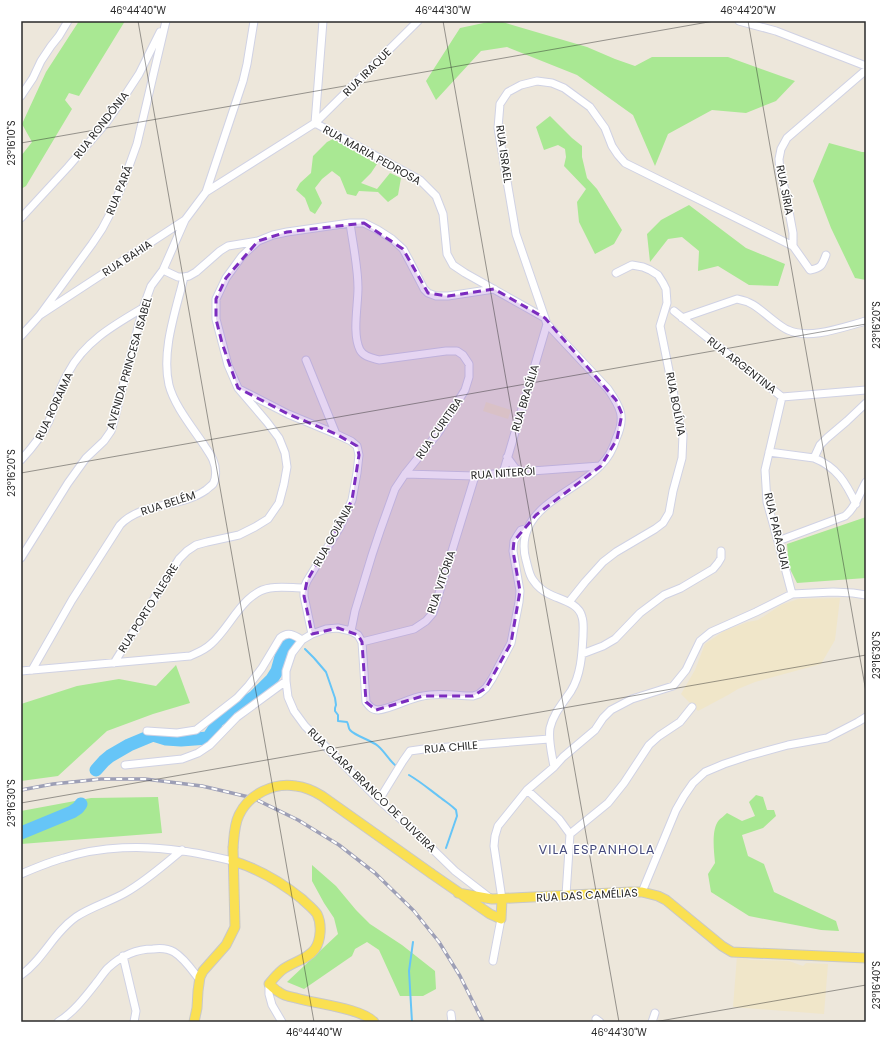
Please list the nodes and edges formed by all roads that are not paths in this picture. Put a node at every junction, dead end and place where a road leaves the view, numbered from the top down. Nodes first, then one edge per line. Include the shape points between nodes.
1 (68, 21) edge
2 (166, 21) edge
3 (254, 21) edge
4 (323, 21) edge
5 (418, 21) edge
6 (739, 21) edge
7 (866, 66) edge
8 (866, 70) edge
9 (21, 96) edge
10 (315, 123) junction
11 (206, 192) junction
12 (21, 218) edge
13 (185, 220) junction
14 (350, 223) junction
15 (258, 241) junction
16 (793, 246) junction
17 (826, 255) dead end
18 (163, 270) junction
19 (616, 273) dead end
20 (184, 277) junction
21 (494, 289) junction
22 (143, 308) junction
23 (674, 311) dead end
24 (40, 316) junction
25 (682, 318) junction
26 (546, 321) junction
27 (866, 321) edge
28 (21, 336) edge
29 (306, 360) dead end
30 (238, 388) junction
31 (866, 390) edge
32 (782, 397) junction
33 (866, 403) edge
34 (336, 434) junction
35 (769, 452) junction
36 (507, 457) junction
37 (814, 458) junction
38 (21, 460) edge
39 (601, 466) junction
40 (520, 471) junction
41 (502, 473) junction
42 (405, 474) junction
43 (476, 476) junction
44 (866, 482) edge
45 (856, 504) junction
46 (528, 528) junction
47 (778, 540) junction
48 (721, 551) dead end
49 (21, 558) edge
50 (304, 588) junction
51 (792, 594) junction
52 (866, 595) edge
53 (569, 602) junction
54 (351, 631) junction
55 (312, 634) junction
56 (302, 640) junction
57 (362, 642) junction
58 (582, 654) junction
59 (114, 663) junction
60 (32, 670) junction
61 (21, 672) edge
62 (286, 682) junction
63 (692, 707) dead end
64 (866, 717) edge
65 (147, 731) dead end
66 (549, 739) junction
67 (125, 765) dead end
68 (554, 767) junction
69 (527, 790) junction
70 (379, 800) junction
71 (570, 834) junction
72 (182, 850) junction
73 (233, 861) junction
74 (21, 874) edge
75 (642, 892) junction
76 (458, 893) junction
77 (566, 895) junction
78 (492, 899) junction
79 (502, 899) junction
80 (501, 919) junction
81 (123, 956) junction
82 (866, 958) edge
83 (493, 962) dead end
84 (21, 975) edge
85 (199, 979) junction
86 (270, 984) junction
87 (654, 1013) dead end
88 (451, 1014) dead end
89 (58, 1022) edge
90 (134, 1022) edge
91 (194, 1022) edge
92 (282, 1022) edge
93 (374, 1022) edge
94 (452, 1022) edge
95 (652, 1022) edge

1 - 9 street
2 - 12 street, RUA RONDÔNIA via 139,74 106,123
2 - 24 street, RUA PARÁ via 137,144 123,184 102,229
3 - 11 street, RUA BAHIA via 243,81
4 - 10 street
5 - 10 street, RUA IRAQUE
6 - 7 street
8 - 16 street, RUA SÍRIA via 787,138 781,149 780,172 788,201
10 - 11 street, RUA BAHIA
10 - 21 street, RUA MARIA PEDROSA via 420,180 436,196 443,214 447,254 453,265
11 - 13 street, RUA BAHIA
13 - 18 street, AVENIDA PRINCESA ISABEL
13 - 24 street, RUA BAHIA
14 - 15 street via 287,232
14 - 21 street via 364,223 403,249 428,293 448,296
14 - 42 street, RUA CURITIBA via 358,290 357,340 361,351 368,358 379,360 446,350 457,351 469,364 465,390 438,433
15 - 20 street via 228,246 196,272
15 - 30 street, RUA PORTO ALEGRE via 242,256 226,278 216,300 216,319 228,365
16 - 17 street via 810,270 819,268
16 - 26 street, RUA ISRAEL via 625,163 612,146 605,128 590,107 564,88 537,81 521,85 508,92 500,104 498,128 516,234
18 - 20 street
18 - 22 street, AVENIDA PRINCESA ISABEL via 151,286
19 - 53 street, RUA BOLÍVIA via 632,265 650,270 658,275 666,289 667,303 660,326 684,435 682,458 669,513 663,523 603,562
20 - 60 street, RUA BELÉM via 167,348 169,385 174,400 214,461 216,473 213,484 194,496 138,512 120,525 72,600
21 - 26 street, RUA MARIA PEDROSA
22 - 38 street, RUA RORAIMA via 98,337 81,354 68,372 39,439
22 - 49 street, AVENIDA PRINCESA ISABEL via 111,431 78,468
23 - 25 street, RUA ARGENTINA
24 - 28 street, RUA PARÁ
25 - 27 street via 737,299 752,303 787,330 795,333 819,333
25 - 32 street, RUA ARGENTINA
26 - 36 street, RUA BRASÍLIA
26 - 39 street, RUA MARIA PEDROSA via 608,389 622,414 620,431 612,450
29 - 34 street
30 - 34 street, RUA GOIÂNIA via 288,414
30 - 59 street, RUA PORTO ALEGRE via 279,438 285,453 287,467 279,503 268,518 255,527 239,535 196,545 178,559
31 - 32 street, RUA ARGENTINA
32 - 35 street, RUA PARAGUAI
33 - 37 street via 820,445
34 - 50 street, RUA GOIÂNIA via 357,446 358,473 352,500 340,527
35 - 37 street
35 - 47 street, RUA PARAGUAI via 765,470 767,502
36 - 40 street
36 - 41 street, RUA BRASÍLIA
37 - 45 street via 840,476
39 - 40 street, RUA NITERÓI
39 - 46 street, RUA MARIA PEDROSA via 536,515
40 - 41 street, RUA NITERÓI
41 - 43 street, RUA NITERÓI
42 - 43 street, RUA NITERÓI
42 - 54 street, RUA CURITIBA via 395,489 380,531
43 - 57 street, RUA VITÓRIA via 433,612 426,621 414,629
44 - 45 street
45 - 47 street via 845,516
46 - 53 street, RUA MARIA PEDROSA via 524,551 532,579 540,588
46 - 57 street via 521,530 514,541 513,551 520,591 511,643 492,679 479,694 434,694 384,709 370,708 366,702
47 - 51 street, RUA PARAGUAI
48 - 58 street via 721,558 713,569 658,599 640,613 616,639
50 - 55 street
50 - 59 street via 269,588 258,592 247,600 212,644 190,656
51 - 52 street via 833,592
51 - 68 street via 711,632 700,641 686,670 673,686 632,699 612,710 595,730
53 - 58 street, RUA MARIA PEDROSA via 580,610 582,617
54 - 55 street, RUA CLARA BRANCO DE OLIVEIRA via 338,628
54 - 57 street via 358,635
55 - 56 street, RUA CLARA BRANCO DE OLIVEIRA
56 - 62 street, RUA CLARA BRANCO DE OLIVEIRA via 292,653 286,671
56 - 65 street via 293,635 283,635 249,685 237,698 196,730 177,733
58 - 66 street, RUA MARIA PEDROSA via 577,680 556,714 550,727
59 - 60 street
60 - 61 street
62 - 67 street via 238,717 210,745 198,753 182,759
62 - 70 street, RUA CLARA BRANCO DE OLIVEIRA via 294,712 305,726
63 - 71 street via 680,722 649,746 608,803
64 - 75 street via 827,738 748,756 705,772 693,783 676,810
66 - 68 street, RUA MARIA PEDROSA
66 - 70 street, RUA CHILE via 410,751
68 - 69 street
69 - 71 street via 559,819
69 - 79 street via 498,826 495,836 494,846
70 - 78 street, RUA CLARA BRANCO DE OLIVEIRA via 455,871
71 - 77 street
72 - 73 street
72 - 74 street via 146,847 90,852 64,858
72 - 84 street via 141,884 76,917
73 - 76 main road, bridge via 235,829 245,806 264,790 296,785 322,796
73 - 85 main road via 235,927 226,945
73 - 86 main road via 257,870 287,887 312,908 320,922 320,937 310,955 282,970
75 - 77 main road, RUA DAS CAMÉLIAS
75 - 82 main road, RUA DAS CAMÉLIAS via 666,900 732,952
76 - 78 main road, RUA DAS CAMÉLIAS
76 - 80 main road
77 - 79 main road, RUA DAS CAMÉLIAS
78 - 79 main road, RUA DAS CAMÉLIAS
79 - 80 main road
80 - 83 street
81 - 85 street via 133,951 162,948 174,952
81 - 89 street via 108,968 76,1007
81 - 90 street via 136,1011
85 - 91 main road
86 - 92 street via 272,1005
86 - 93 main road via 279,993 353,1011
87 - 95 street
88 - 94 street

